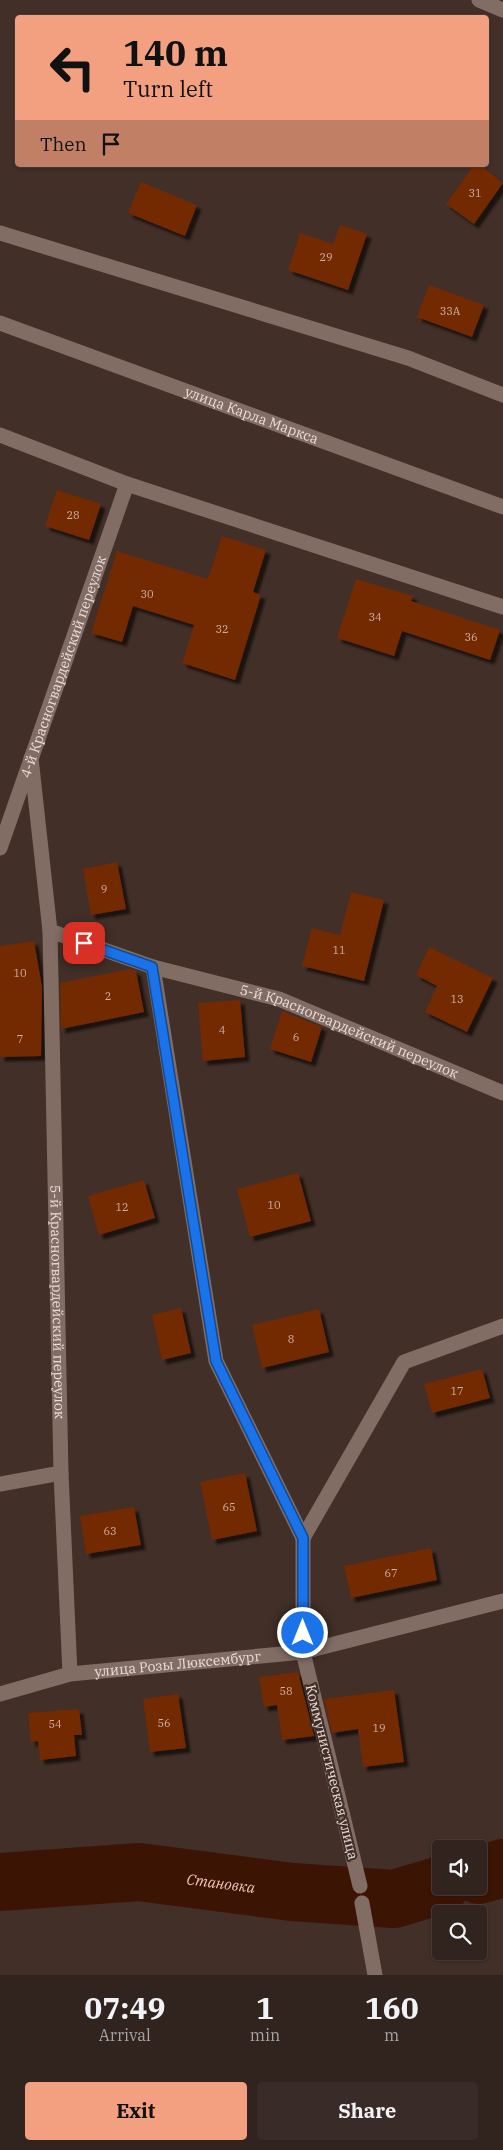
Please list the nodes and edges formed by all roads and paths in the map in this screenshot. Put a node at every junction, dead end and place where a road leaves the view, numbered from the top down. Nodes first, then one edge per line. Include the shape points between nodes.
1 (479, 0) edge
2 (503, 10) edge
3 (0, 233) edge
4 (0, 323) edge
5 (503, 395) edge
6 (0, 435) edge
7 (127, 484) junction
8 (503, 507) edge
9 (503, 607) edge
10 (31, 758) junction
11 (0, 848) edge
12 (50, 931) junction
13 (152, 967) junction
14 (503, 1094) edge
15 (503, 1326) edge
16 (60, 1473) junction
17 (0, 1484) edge
18 (303, 1538) junction
19 (503, 1601) edge
20 (303, 1652) junction
21 (70, 1674) junction
22 (0, 1694) edge
23 (375, 1975) edge

1 - 2 street
3 - 5 street via 408,358
4 - 8 street, улица Карла Маркса
6 - 7 street
7 - 9 street
7 - 10 street, 4-й Красногвардейский переулок
10 - 11 street, 4-й Красногвардейский переулок
10 - 12 street, 5-й Красногвардейский переулок
12 - 13 street, 5-й Красногвардейский переулок
12 - 16 street, 5-й Красногвардейский переулок
13 - 14 street, 5-й Красногвардейский переулок via 278,999
13 - 18 street, Коммунистическая улица via 216,1361
15 - 18 street, Коммунистическая улица via 404,1362
16 - 17 street
16 - 21 street, 5-й Красногвардейский переулок
18 - 20 street, Коммунистическая улица
19 - 20 street, улица Розы Люксембург
20 - 21 street, улица Розы Люксембург
20 - 23 street, Коммунистическая улица via 360,1886
21 - 22 street, улица Розы Люксембург

